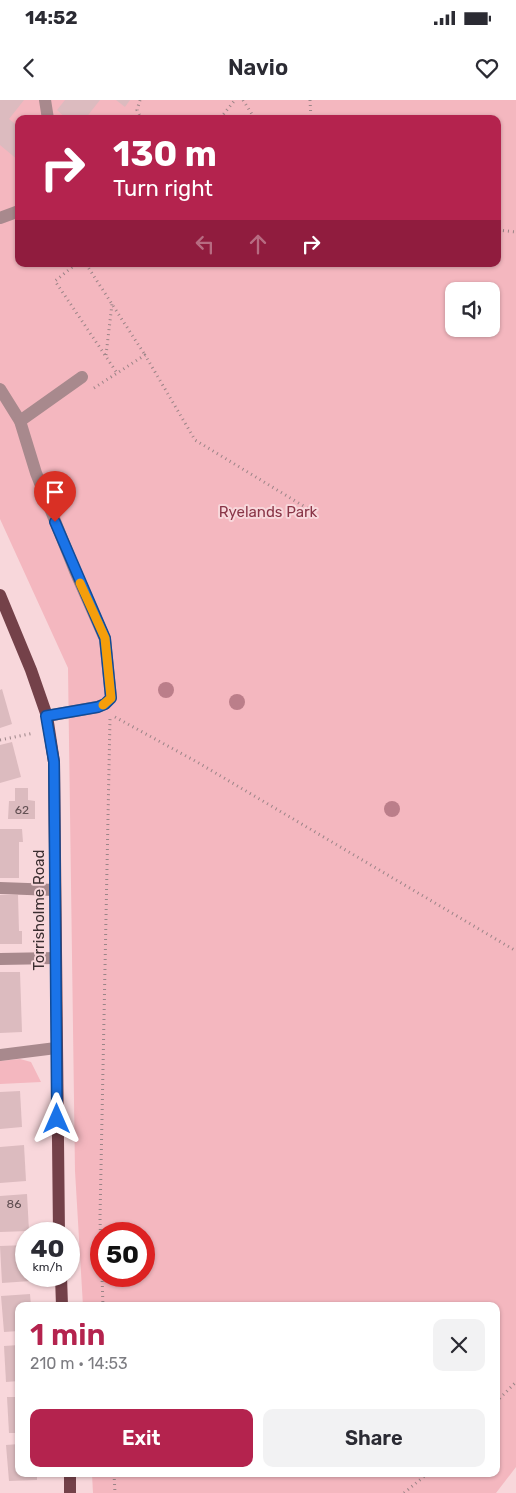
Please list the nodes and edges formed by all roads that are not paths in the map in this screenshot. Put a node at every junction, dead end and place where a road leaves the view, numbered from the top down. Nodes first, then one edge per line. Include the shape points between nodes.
1 (45, 100) edge
2 (47, 115) edge
3 (15, 212) edge
4 (2, 216) edge
5 (82, 377) dead end
6 (0, 389) edge
7 (20, 421) junction
8 (0, 595) edge
9 (48, 723) junction
10 (0, 888) edge
11 (55, 890) junction
12 (56, 958) junction
13 (0, 959) edge
14 (56, 1048) junction
15 (0, 1055) edge
16 (59, 1222) edge
17 (61, 1287) edge
18 (62, 1302) edge
19 (70, 1477) edge
20 (70, 1493) edge

1 - 2 street
3 - 4 street
5 - 7 street
6 - 7 street
7 - 9 street via 39,482 105,638 111,698 98,707
8 - 9 main road, Torrisholme Road via 31,670
9 - 11 main road, Torrisholme Road via 54,762
10 - 11 street
11 - 12 main road, Torrisholme Road
12 - 13 street
12 - 14 main road, Torrisholme Road
14 - 15 street
14 - 16 main road, Torrisholme Road
17 - 18 main road
19 - 20 main road

